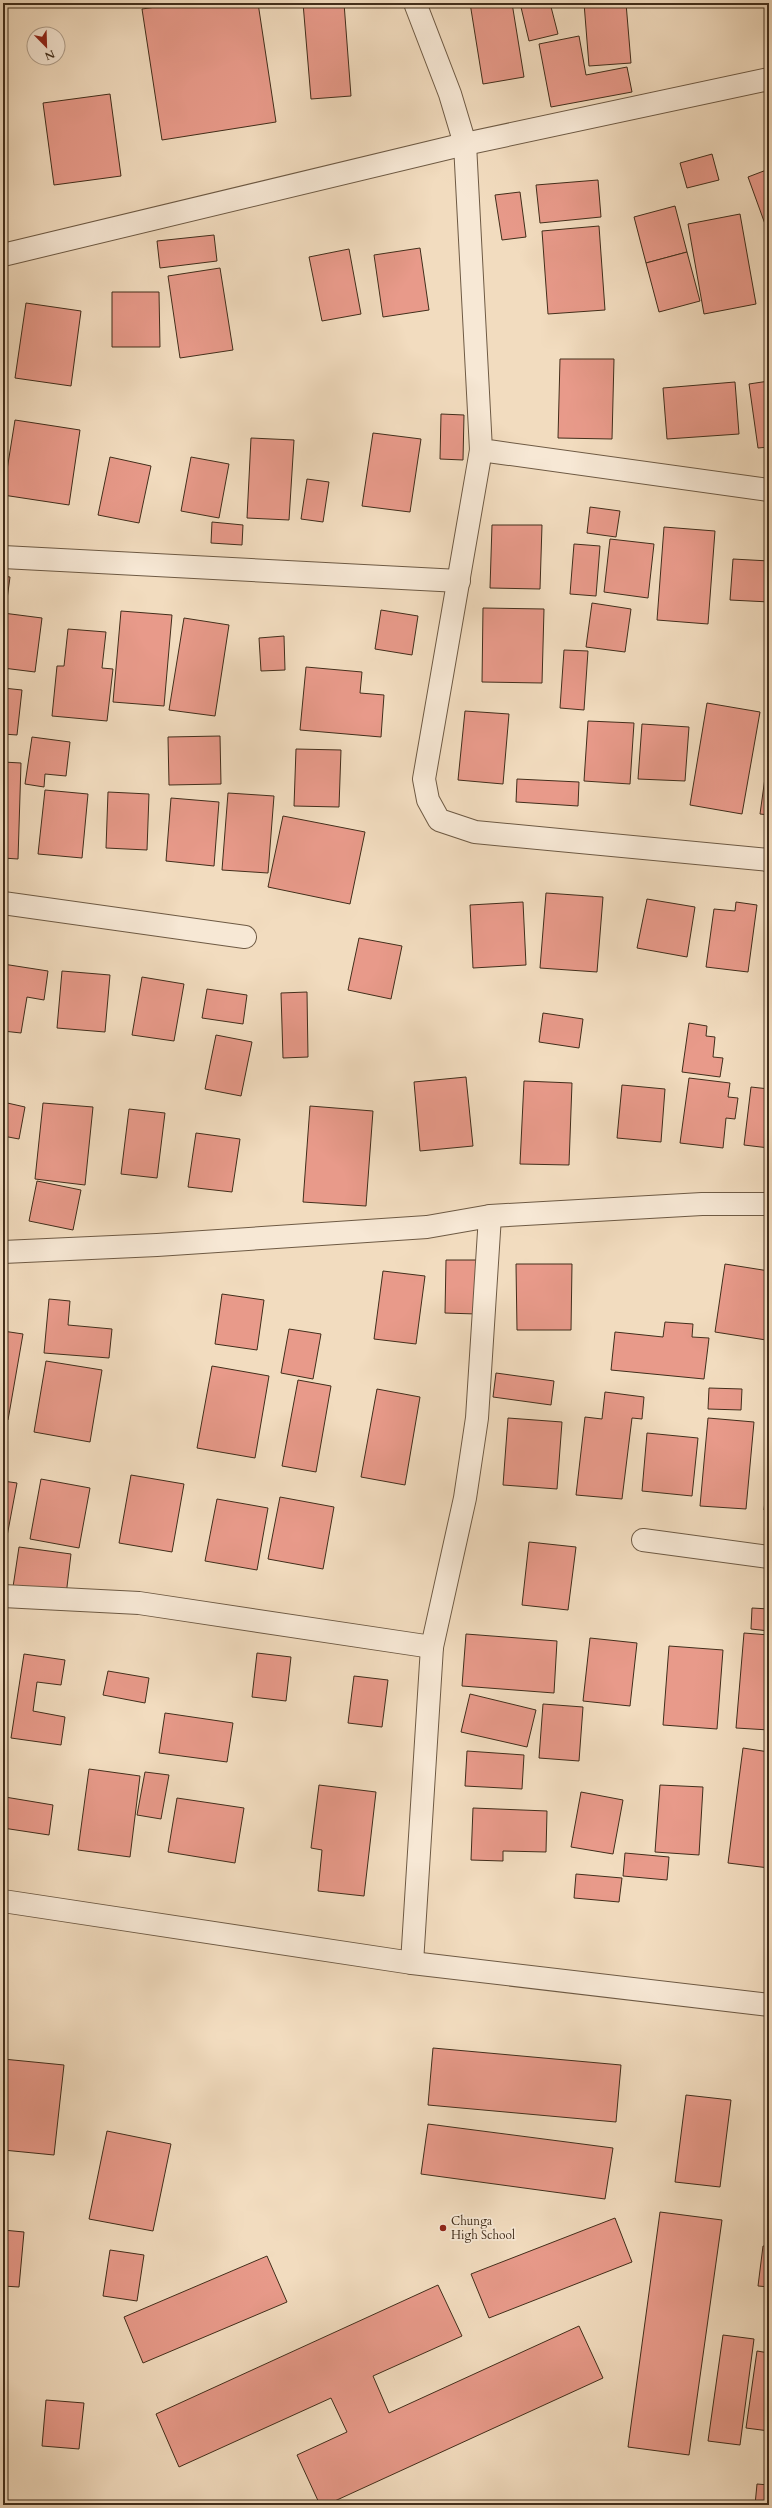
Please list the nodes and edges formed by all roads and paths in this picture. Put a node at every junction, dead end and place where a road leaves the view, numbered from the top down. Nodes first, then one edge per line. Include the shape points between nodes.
1 (415, 3) edge
2 (769, 79) edge
3 (465, 144) junction
4 (3, 255) edge
5 (481, 450) junction
6 (769, 490) edge
7 (3, 557) edge
8 (459, 581) junction
9 (769, 860) edge
10 (3, 903) edge
11 (245, 936) dead end
12 (769, 1204) edge
13 (490, 1216) junction
14 (3, 1252) edge
15 (644, 1540) dead end
16 (769, 1557) edge
17 (3, 1596) edge
18 (432, 1648) junction
19 (3, 1902) edge
20 (412, 1963) junction
21 (769, 2005) edge

1 - 3 street via 450,94
2 - 3 street
3 - 4 street
3 - 5 street
5 - 6 street
5 - 8 street
7 - 8 street
8 - 9 street via 424,779 428,800 439,820 475,832
10 - 11 street
12 - 13 street via 702,1204
13 - 14 street via 427,1227 157,1245
13 - 18 street via 477,1418 465,1498
15 - 16 street
17 - 18 street via 139,1603
18 - 20 street
19 - 20 street
20 - 21 street

